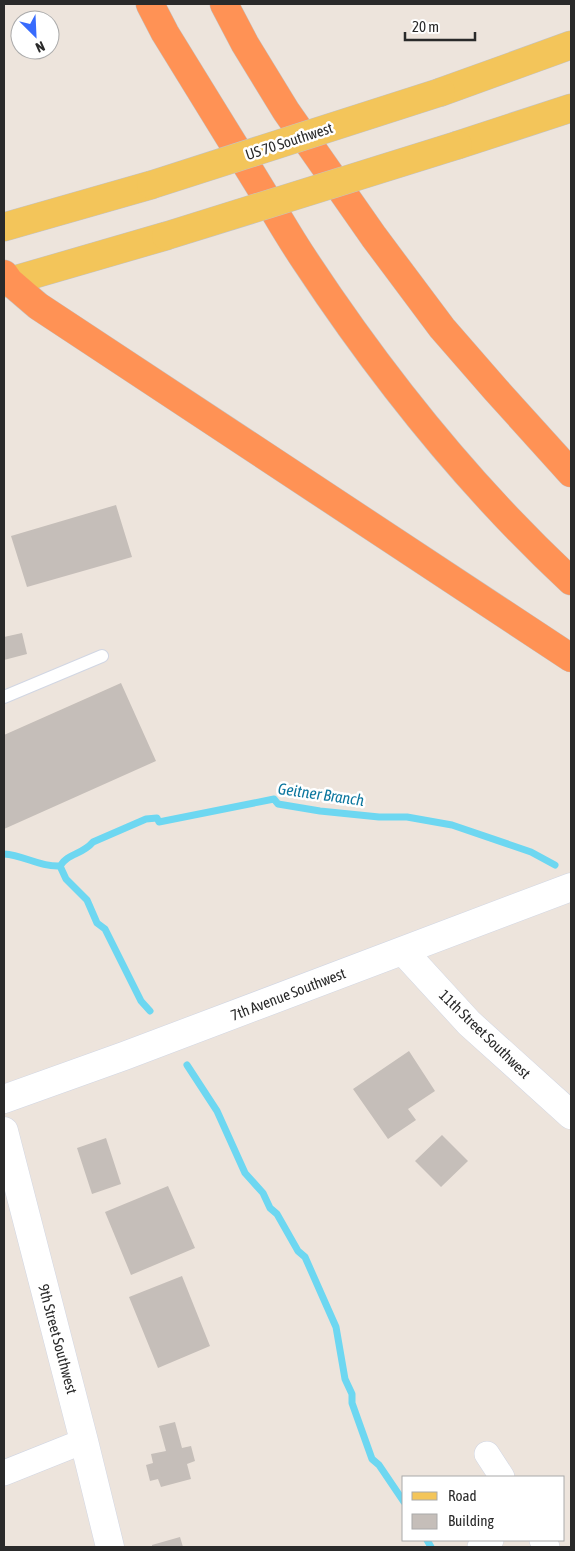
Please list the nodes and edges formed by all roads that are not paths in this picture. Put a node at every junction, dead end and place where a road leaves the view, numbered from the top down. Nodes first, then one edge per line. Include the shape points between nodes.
1 (150, 4) edge
2 (224, 4) edge
3 (571, 45) edge
4 (571, 108) edge
5 (4, 227) edge
6 (5, 279) edge
7 (571, 473) edge
8 (571, 581) edge
9 (102, 656) dead end
10 (571, 658) edge
11 (4, 697) edge
12 (571, 887) edge
13 (403, 951) junction
14 (4, 1099) edge
15 (571, 1115) edge
16 (4, 1131) edge
17 (84, 1441) junction
18 (487, 1454) dead end
19 (4, 1473) edge
20 (501, 1476) edge
21 (110, 1547) edge

1 - 8 highway via 306,261 363,344 475,483
2 - 7 highway via 286,112 374,237 442,328
3 - 5 main road, US 70 Southwest, bridge via 441,92 151,185
4 - 6 main road, bridge via 166,236
6 - 10 highway via 38,306
9 - 11 lane
12 - 13 street, 7th Avenue Southwest
13 - 14 street, 7th Avenue Southwest
13 - 15 street, 11th Street Southwest via 469,1023
16 - 17 street, 9th Street Southwest
17 - 19 street
17 - 21 street, 9th Street Southwest
18 - 20 street

